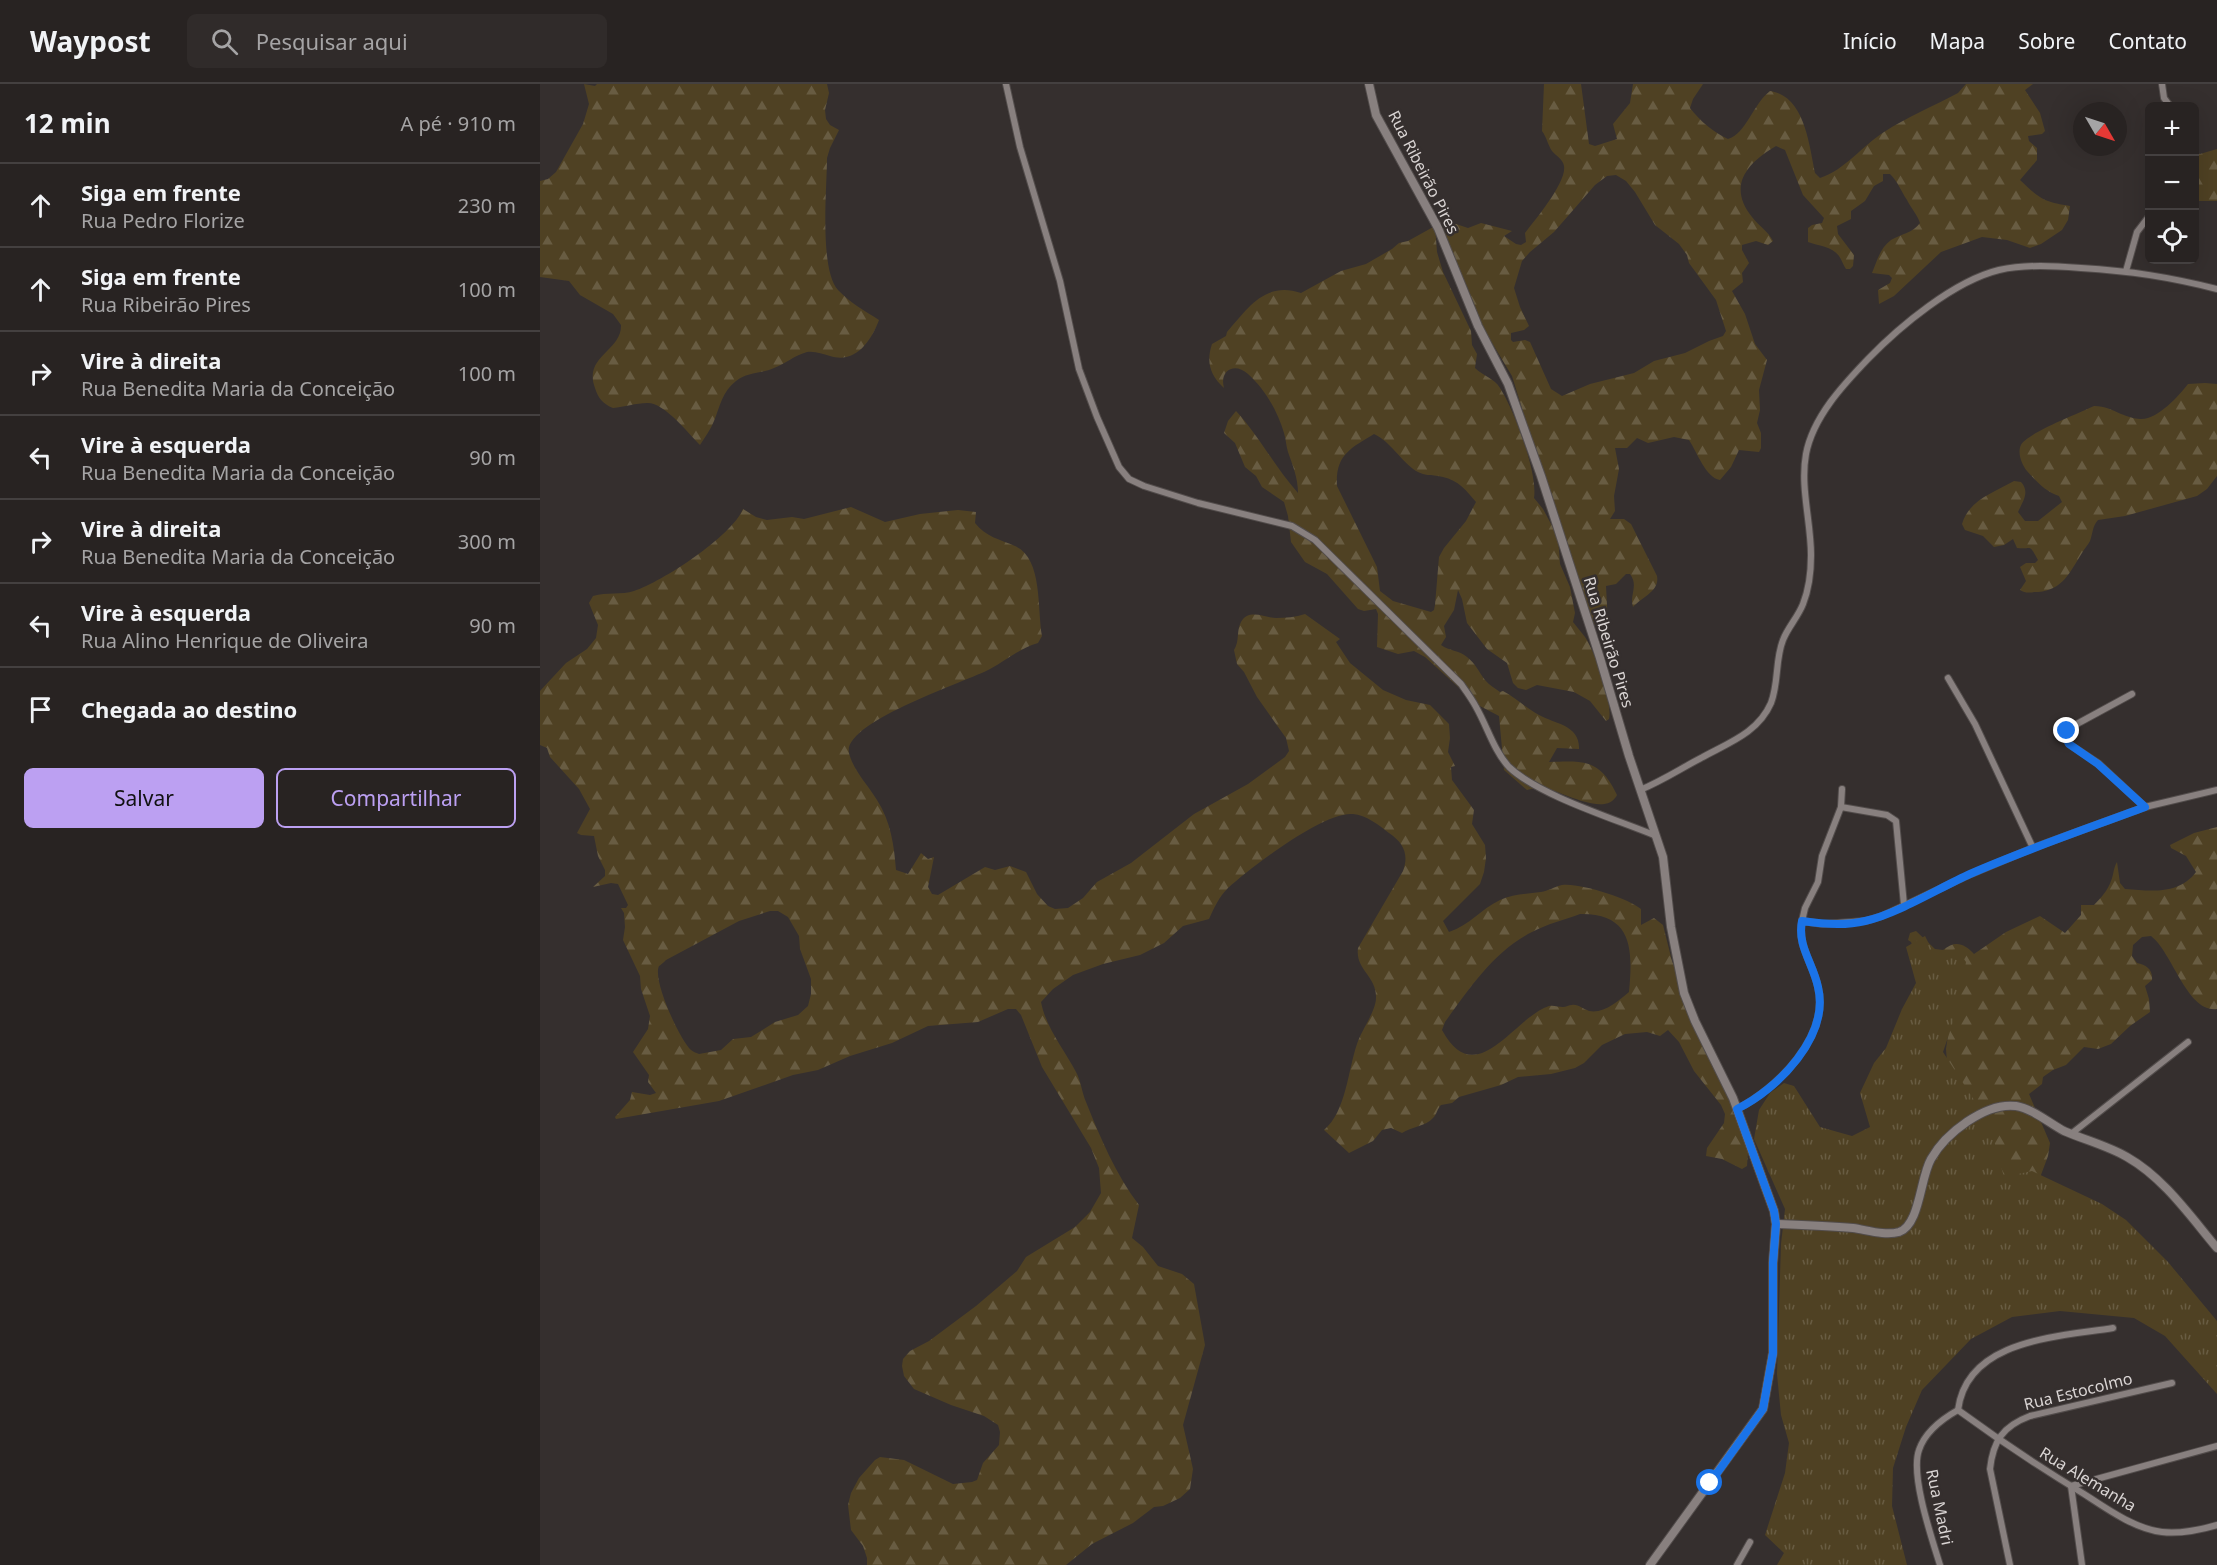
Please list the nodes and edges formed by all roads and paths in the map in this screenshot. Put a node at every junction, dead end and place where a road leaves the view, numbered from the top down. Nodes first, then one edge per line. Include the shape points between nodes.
1 (1006, 84) edge
2 (1369, 84) edge
3 (2162, 84) edge
4 (2167, 102) edge
5 (2145, 222) edge
6 (2126, 271) junction
7 (2217, 289) edge
8 (1948, 678) dead end
9 (2132, 694) dead end
10 (1842, 789) dead end
11 (1640, 790) junction
12 (2217, 790) edge
13 (1841, 807) junction
14 (2145, 807) junction
15 (1654, 835) junction
16 (2034, 848) junction
17 (1904, 905) junction
18 (1802, 921) junction
19 (2188, 1042) dead end
20 (1737, 1109) junction
21 (2071, 1134) junction
22 (1776, 1224) junction
23 (2217, 1248) edge
24 (2113, 1328) dead end
25 (2172, 1383) dead end
26 (1958, 1410) junction
27 (1999, 1439) junction
28 (2217, 1446) edge
29 (2071, 1486) junction
30 (2217, 1525) edge
31 (1750, 1542) dead end
32 (1650, 1565) edge
33 (1737, 1565) edge
34 (1940, 1565) edge
35 (2010, 1565) edge
36 (2082, 1565) edge

1 - 15 street via 1020,147 1060,281 1079,369 1111,450 1129,479 1198,503 1292,526 1315,540 1461,684 1508,766 1528,782
2 - 11 street, Rua Ribeirão Pires via 1376,115 1438,228 1478,326 1508,384
3 - 4 street
5 - 6 street via 2137,232
6 - 7 street
6 - 11 street via 2016,267 1982,276 1916,316 1850,378 1826,408 1806,454 1809,585 1803,606 1781,643 1771,703 1757,725 1741,738
8 - 16 street via 1975,724
9 - 14 street via 2075,725 2067,731 2066,738
10 - 13 street
11 - 15 street, Rua Ribeirão Pires
12 - 14 street
13 - 17 street via 1887,815 1896,822
13 - 18 street
14 - 16 street
15 - 20 street, Rua Ribeirão Pires via 1663,857 1684,993
16 - 17 street
17 - 18 street via 1866,921
18 - 20 street via 1800,937 1819,990 1816,1025 1806,1047 1787,1070 1768,1090
19 - 21 street
20 - 22 street, Rua Ribeirão Pires
21 - 22 street via 2031,1111 2003,1107 1963,1125 1942,1142 1929,1161 1913,1219 1899,1232
21 - 23 street via 2127,1157 2147,1171
22 - 32 street, Rua Ribeirão Pires via 1773,1353 1763,1409
24 - 26 street via 2008,1348 1978,1370 1965,1388
25 - 27 street, Rua Estocolmo via 2030,1416 2014,1422
26 - 27 street, Rua Alemanha
26 - 34 street, Rua Madri via 1938,1424 1918,1450 1918,1481
27 - 29 street, Rua Alemanha
27 - 35 street via 1990,1469
28 - 29 street
29 - 30 street, Rua Alemanha via 2128,1520 2162,1532 2179,1533
29 - 36 street
31 - 33 street

